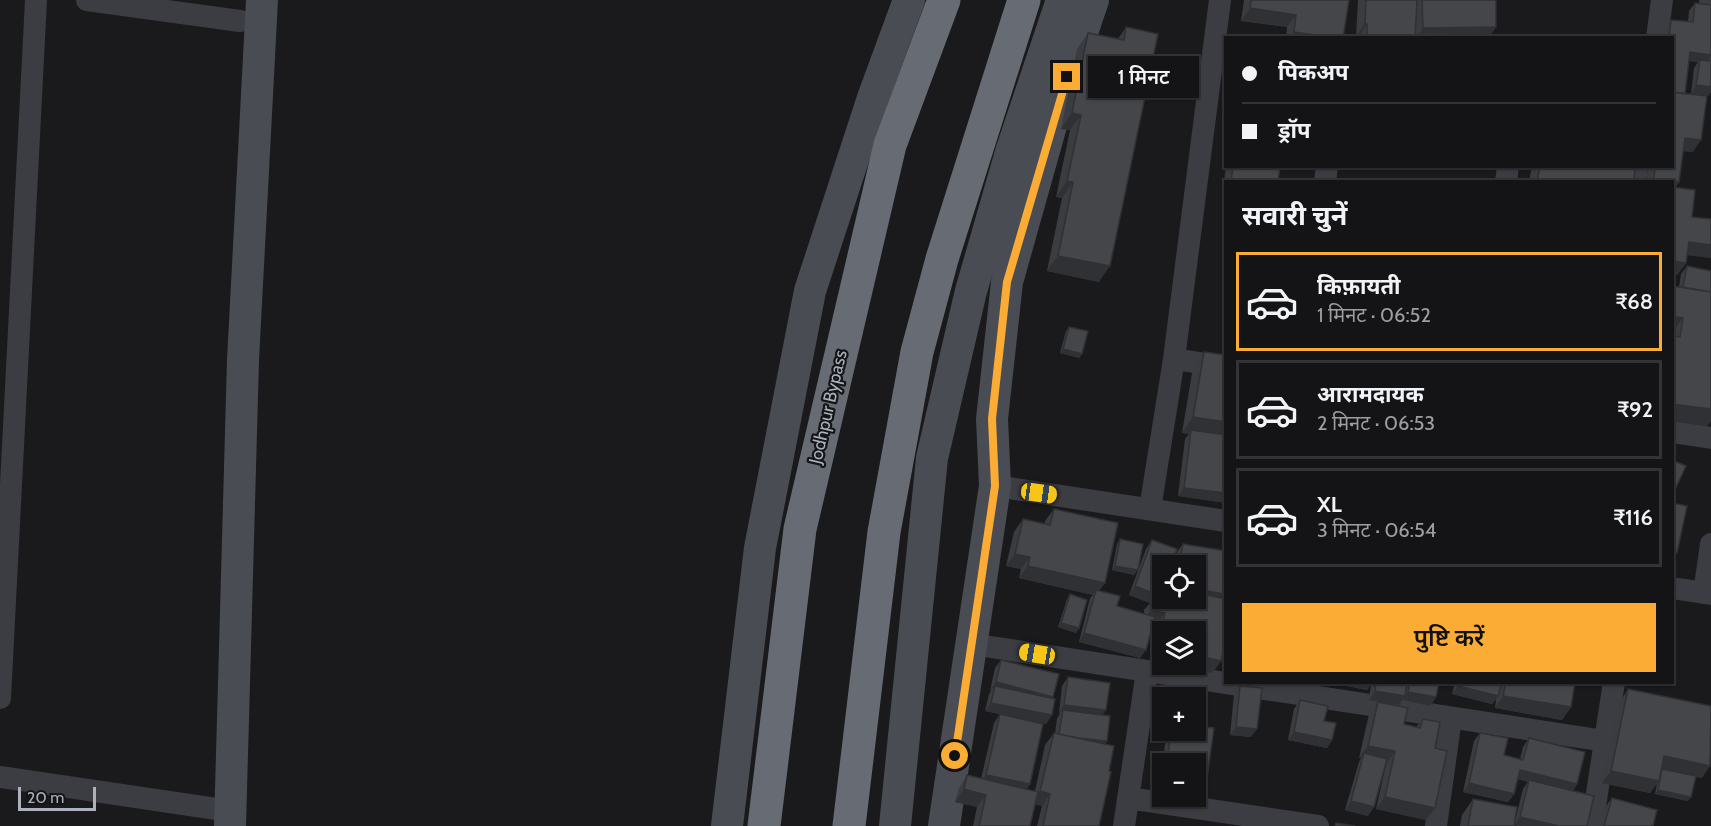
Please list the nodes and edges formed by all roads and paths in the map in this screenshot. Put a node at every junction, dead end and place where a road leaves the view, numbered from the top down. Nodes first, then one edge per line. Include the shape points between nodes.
1 (36, 0) edge
2 (87, 0) edge
3 (909, 0) edge
4 (944, 0) edge
5 (1024, 0) edge
6 (1062, 0) edge
7 (1093, 0) edge
8 (1220, 0) edge
9 (1662, 0) edge
10 (248, 7) edge
11 (1657, 36) edge
12 (1174, 359) junction
13 (1224, 367) edge
14 (1674, 432) edge
15 (1711, 438) edge
16 (995, 486) junction
17 (1150, 510) junction
18 (1224, 521) edge
19 (1711, 544) edge
20 (1674, 588) edge
21 (1707, 594) edge
22 (971, 644) junction
23 (1147, 670) junction
24 (1224, 682) edge
25 (1236, 684) edge
26 (1614, 684) edge
27 (0, 698) edge
28 (1451, 718) junction
29 (1605, 741) junction
30 (0, 777) edge
31 (1128, 798) junction
32 (220, 818) edge
33 (727, 826) edge
34 (764, 826) edge
35 (849, 826) edge
36 (896, 826) edge
37 (944, 826) edge
38 (1124, 826) edge
39 (1313, 826) edge
40 (1436, 826) edge
41 (1592, 826) edge

1 - 27 street
2 - 10 street
3 - 33 street via 810,291 760,548
4 - 34 highway, Jodhpur Bypass via 890,146 800,529
5 - 35 highway via 942,259 914,364 884,532
6 - 36 street via 1012,149 971,291 932,458
7 - 16 street via 1054,115 1007,282 992,419
8 - 12 street
9 - 11 street
10 - 32 street via 243,360
12 - 13 street
12 - 17 street
14 - 15 street
16 - 17 street
16 - 22 street
17 - 18 street
19 - 21 street
20 - 21 street
22 - 23 street
22 - 37 street
23 - 24 street
23 - 31 street
25 - 28 street
26 - 29 street
28 - 29 street
28 - 40 street
29 - 41 street
30 - 32 street
31 - 38 street
31 - 39 street

